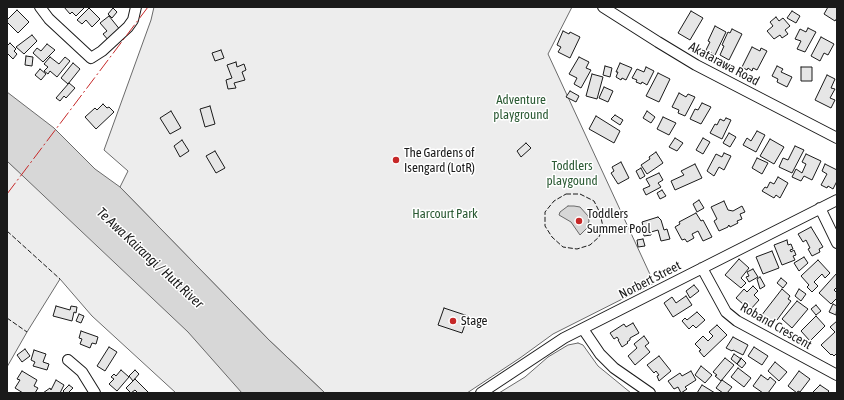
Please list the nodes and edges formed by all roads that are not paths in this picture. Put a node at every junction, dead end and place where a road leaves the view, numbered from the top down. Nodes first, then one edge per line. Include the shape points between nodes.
1 (40, 7) edge
2 (136, 7) edge
3 (603, 7) edge
4 (837, 138) edge
5 (837, 200) edge
6 (820, 208) junction
7 (837, 243) edge
8 (702, 268) junction
9 (583, 329) junction
10 (68, 360) dead end
11 (837, 375) edge
12 (95, 393) edge
13 (481, 393) edge
14 (650, 393) edge

1 - 2 street via 49,19 91,58 128,27 133,20
3 - 4 street, Akatarawa Road via 696,65
5 - 6 street, Norbert Street
6 - 7 street
6 - 8 street, Norbert Street
8 - 9 street, Norbert Street
8 - 11 street, Roband Crescent via 726,312 736,321
9 - 13 street, Norbert Street via 564,338
9 - 14 street via 600,354 614,368
10 - 12 street via 82,372

